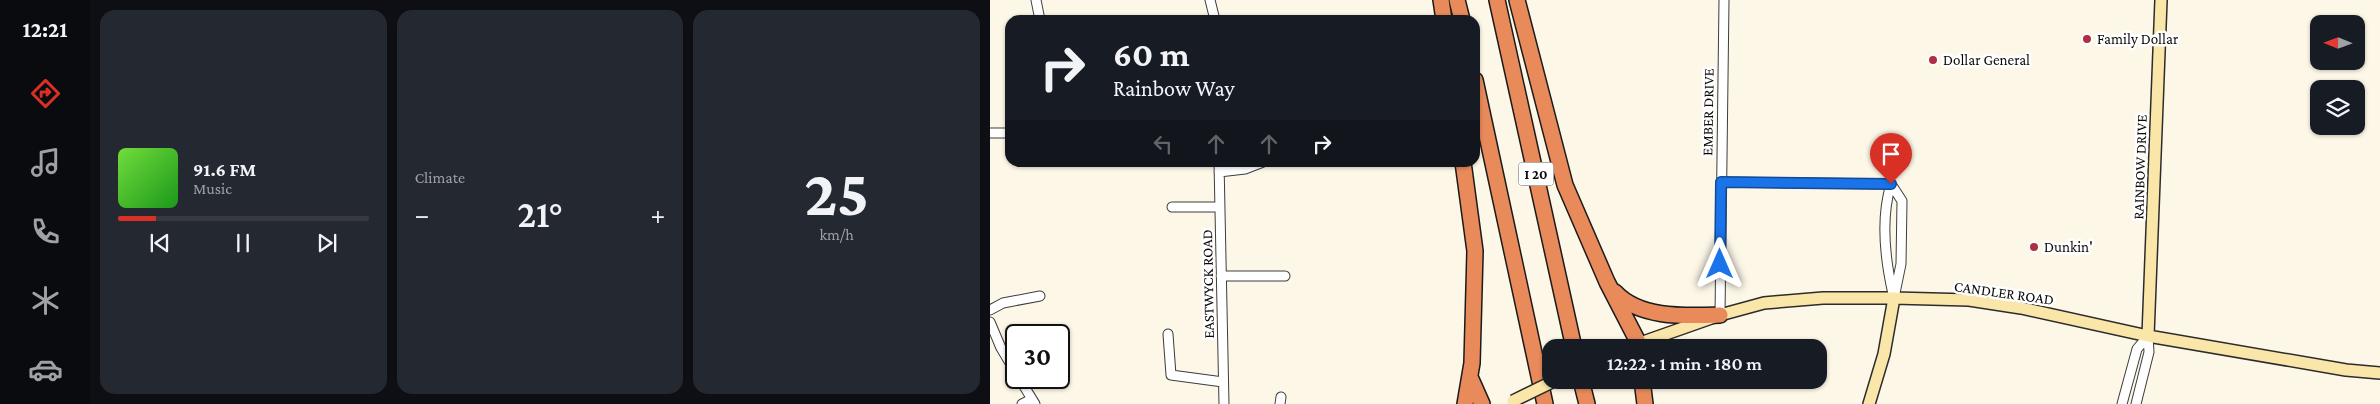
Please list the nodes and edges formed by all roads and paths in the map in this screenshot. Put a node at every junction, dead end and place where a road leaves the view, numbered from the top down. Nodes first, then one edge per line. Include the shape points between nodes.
1 (1036, 0) edge
2 (1210, 0) edge
3 (1441, 0) edge
4 (1457, 0) edge
5 (1497, 0) edge
6 (1517, 0) edge
7 (1724, 0) edge
8 (2161, 0) edge
9 (1039, 15) edge
10 (1214, 15) edge
11 (1443, 15) edge
12 (1461, 15) edge
13 (1480, 103) edge
14 (990, 133) edge
15 (1005, 133) edge
16 (1219, 167) edge
17 (1250, 167) edge
18 (1464, 167) edge
19 (1721, 182) junction
20 (1891, 184) junction
21 (1172, 207) dead end
22 (1220, 207) junction
23 (1221, 276) junction
24 (1284, 276) dead end
25 (1607, 282) junction
26 (1040, 296) dead end
27 (1894, 298) junction
28 (990, 310) edge
29 (1720, 315) junction
30 (990, 322) edge
31 (1168, 334) dead end
32 (2148, 336) junction
33 (1572, 339) edge
34 (1631, 339) edge
35 (1653, 339) edge
36 (1005, 356) edge
37 (2380, 373) edge
38 (1470, 377) junction
39 (1223, 382) junction
40 (1542, 387) edge
41 (1026, 389) edge
42 (1584, 389) edge
43 (1643, 389) edge
44 (1034, 401) edge
45 (1510, 402) edge
46 (1022, 404) edge
47 (1224, 404) edge
48 (1464, 404) edge
49 (1482, 404) edge
50 (1545, 404) edge
51 (1587, 404) edge
52 (1645, 404) edge
53 (1869, 404) edge
54 (2122, 404) edge
55 (2136, 404) edge

1 - 9 street
2 - 10 street
3 - 11 highway
4 - 12 highway
5 - 33 highway, I 20
6 - 25 highway via 1565,185
7 - 19 street, EMBER DRIVE
8 - 32 main road, RAINBOW DRIVE
13 - 50 highway, I 20
14 - 15 street
16 - 17 street
16 - 22 street, EASTWYCK ROAD
18 - 38 highway via 1475,251
19 - 20 street
19 - 29 street, EMBER DRIVE
20 - 27 street via 1886,202 1886,263
20 - 27 street via 1902,201 1901,264
21 - 22 street
22 - 23 street, EASTWYCK ROAD
23 - 24 street
23 - 39 street, EASTWYCK ROAD
25 - 29 highway via 1621,298 1634,306 1688,316
25 - 34 highway
26 - 28 street via 1004,303
27 - 29 main road, CANDLER ROAD via 1788,301
27 - 32 main road, CANDLER ROAD via 1969,300
27 - 53 main road via 1884,354
29 - 35 main road, CANDLER ROAD
30 - 36 street
31 - 39 street via 1171,375
32 - 37 main road, CANDLER ROAD
32 - 54 street via 2137,349
32 - 55 street via 2150,352
38 - 48 highway
38 - 49 highway
39 - 47 street, EASTWYCK ROAD
40 - 45 main road, bridge
41 - 44 street
42 - 51 highway
43 - 52 highway
44 - 46 street

